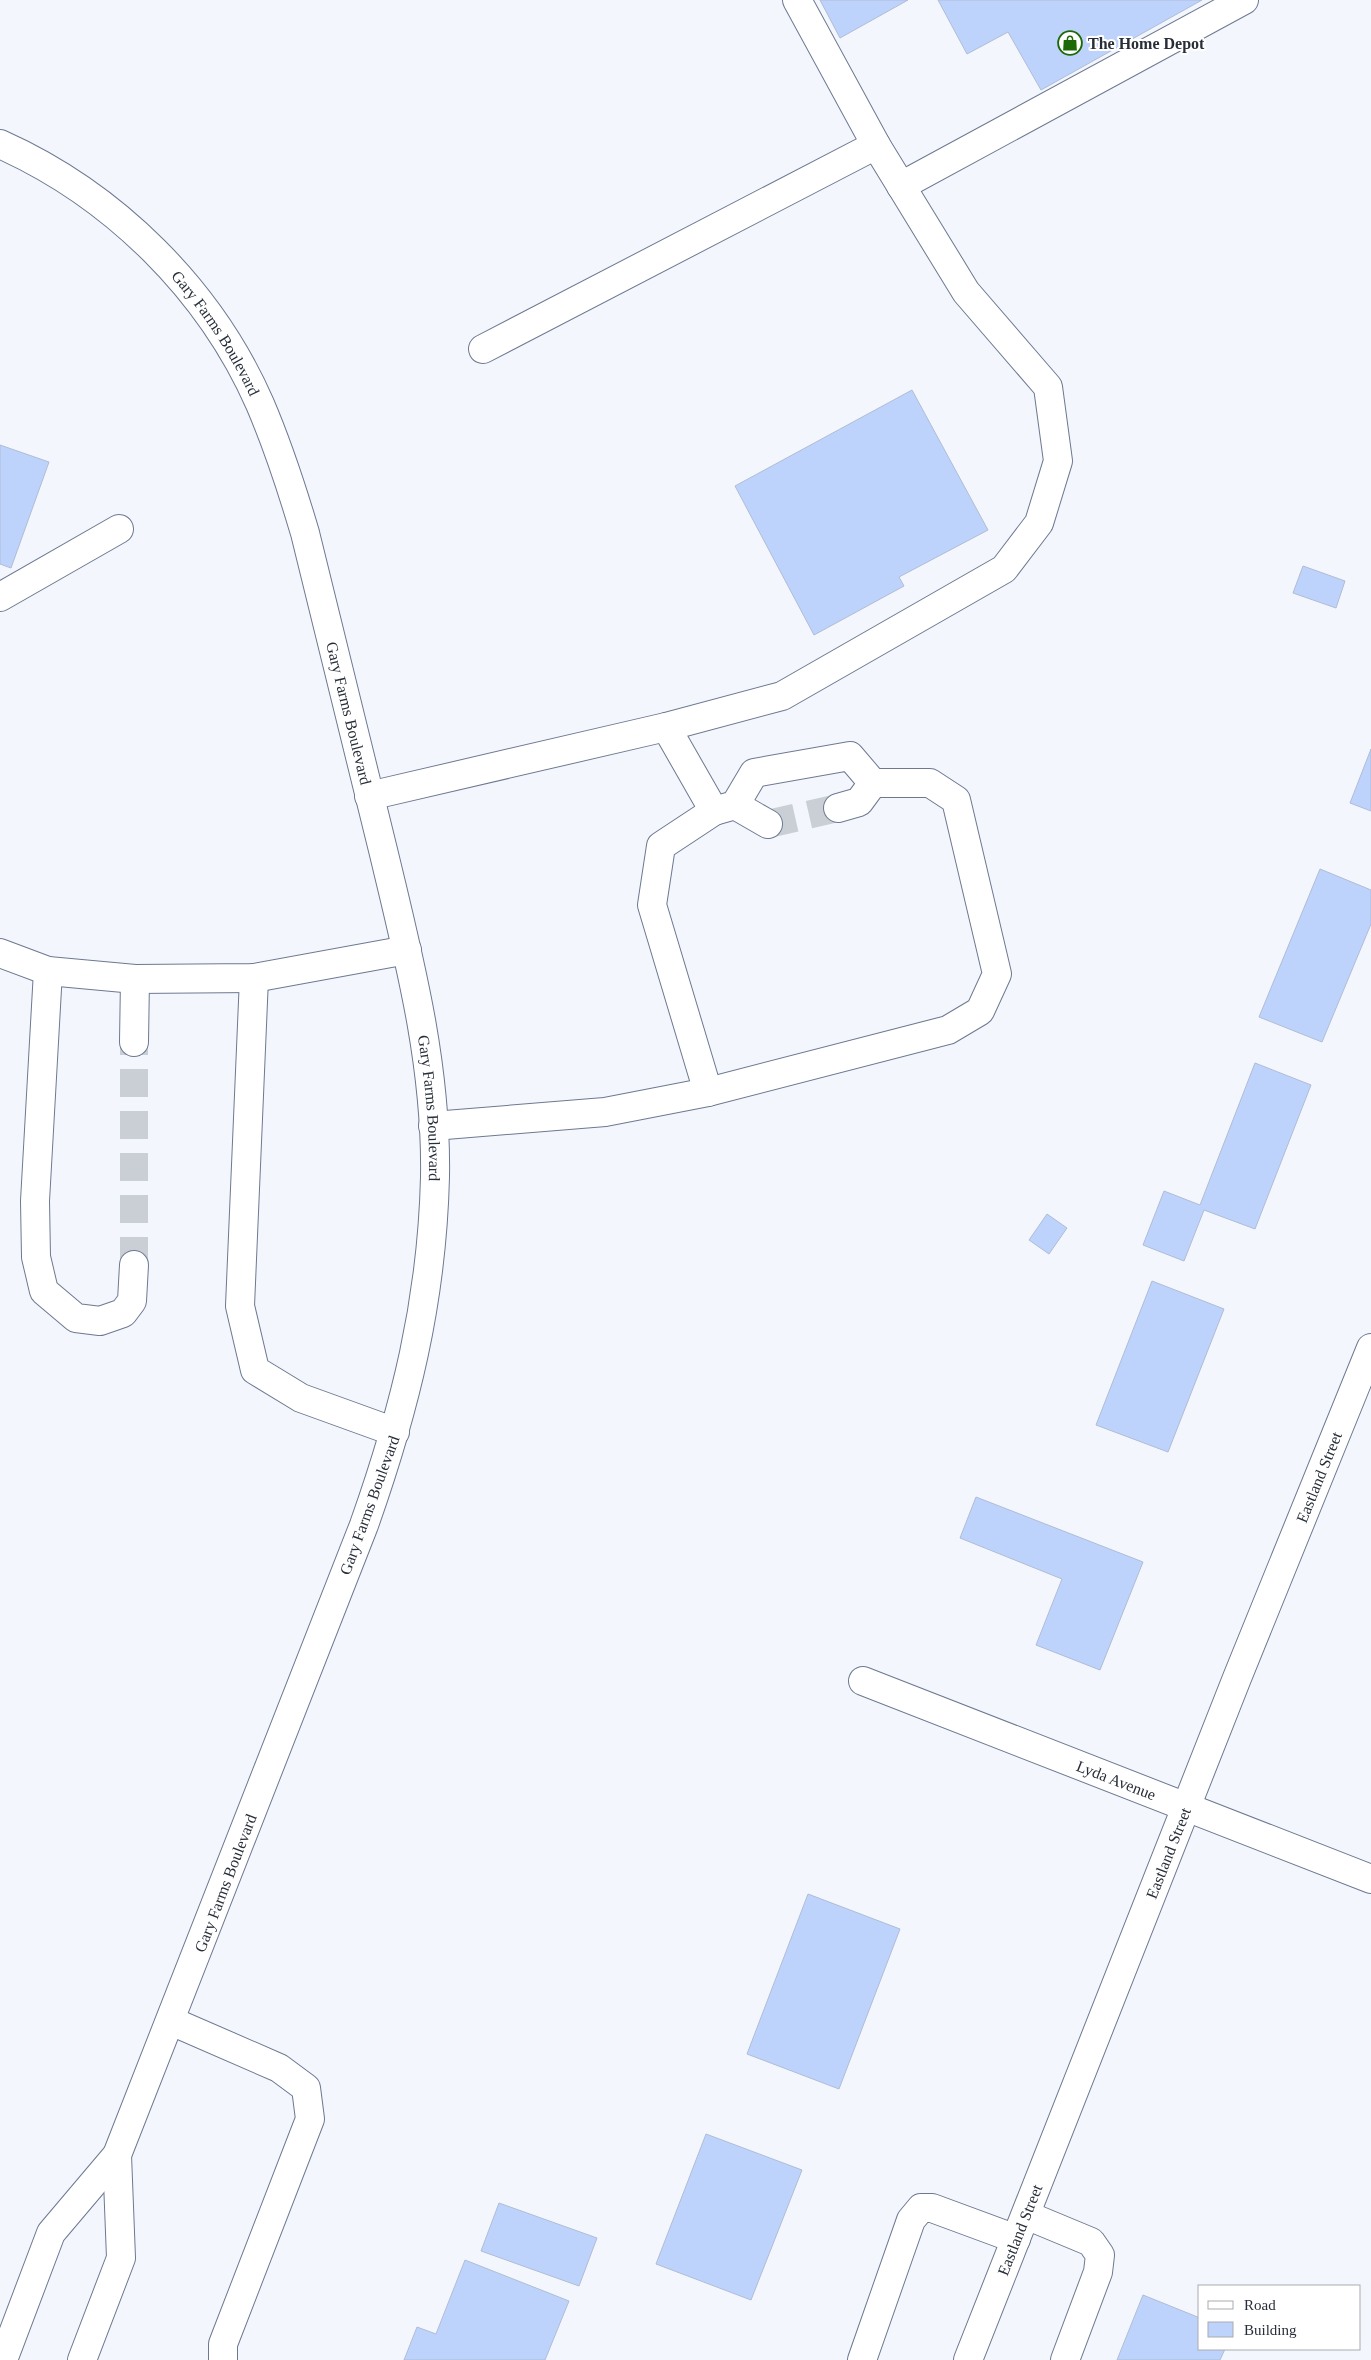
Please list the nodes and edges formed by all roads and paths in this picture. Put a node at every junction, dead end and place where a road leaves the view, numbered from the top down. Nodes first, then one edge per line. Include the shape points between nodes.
1 (798, 0) edge
2 (1244, 0) edge
3 (0, 144) edge
4 (876, 145) junction
5 (901, 186) junction
6 (482, 349) dead end
7 (119, 529) dead end
8 (0, 597) edge
9 (666, 727) junction
10 (873, 783) junction
11 (369, 796) junction
12 (725, 808) junction
13 (838, 808) tunnel mouth
14 (768, 824) tunnel mouth
15 (407, 950) junction
16 (0, 953) edge
17 (48, 971) junction
18 (254, 978) junction
19 (135, 979) junction
20 (134, 1042) tunnel mouth
21 (708, 1092) junction
22 (433, 1126) junction
23 (134, 1265) tunnel mouth
24 (1371, 1348) edge
25 (395, 1432) junction
26 (864, 1681) dead end
27 (1187, 1807) junction
28 (1371, 1879) edge
29 (171, 2021) junction
30 (117, 2155) junction
31 (1021, 2227) junction
32 (3, 2360) edge
33 (82, 2360) edge
34 (223, 2360) edge
35 (862, 2360) edge
36 (968, 2360) edge
37 (1065, 2360) edge

1 - 4 street
2 - 5 street
3 - 11 street, Gary Farms Boulevard via 77,186 137,233 188,287 225,338 259,402 286,470 305,533
4 - 5 street
4 - 6 street
5 - 9 street via 966,292 1048,386 1058,461 1039,523 1004,569 782,696
7 - 8 street
9 - 11 street
9 - 12 street
10 - 12 street via 850,756 754,773
10 - 13 street via 859,802
10 - 21 street via 930,783 956,800 997,974 980,1011 948,1030
11 - 15 street, Gary Farms Boulevard
12 - 14 street
12 - 21 street via 661,846 652,905
15 - 18 street
15 - 22 street, Gary Farms Boulevard via 429,1064
16 - 17 street
17 - 19 street
17 - 23 street via 35,1201 36,1257 44,1291 76,1318 100,1321 123,1313 132,1301
18 - 19 street
18 - 25 street via 240,1306 255,1370 301,1398
19 - 20 street
21 - 22 street via 605,1112
22 - 25 street, Gary Farms Boulevard via 433,1224 424,1306 408,1387
24 - 27 street, Eastland Street via 1236,1678
25 - 29 street, Gary Farms Boulevard via 364,1526
26 - 27 street, Lyda Avenue
27 - 28 street, Lyda Avenue
27 - 31 street, Eastland Street
29 - 30 street, Gary Farms Boulevard
29 - 34 street via 279,2068 306,2088 310,2119 223,2344
30 - 32 street, Gary Farms Boulevard via 51,2233
30 - 33 street, Gary Farms Boulevard via 121,2258
31 - 35 street via 921,2208 911,2220
31 - 36 street, Eastland Street
31 - 37 street via 1091,2242 1100,2255 1098,2272

